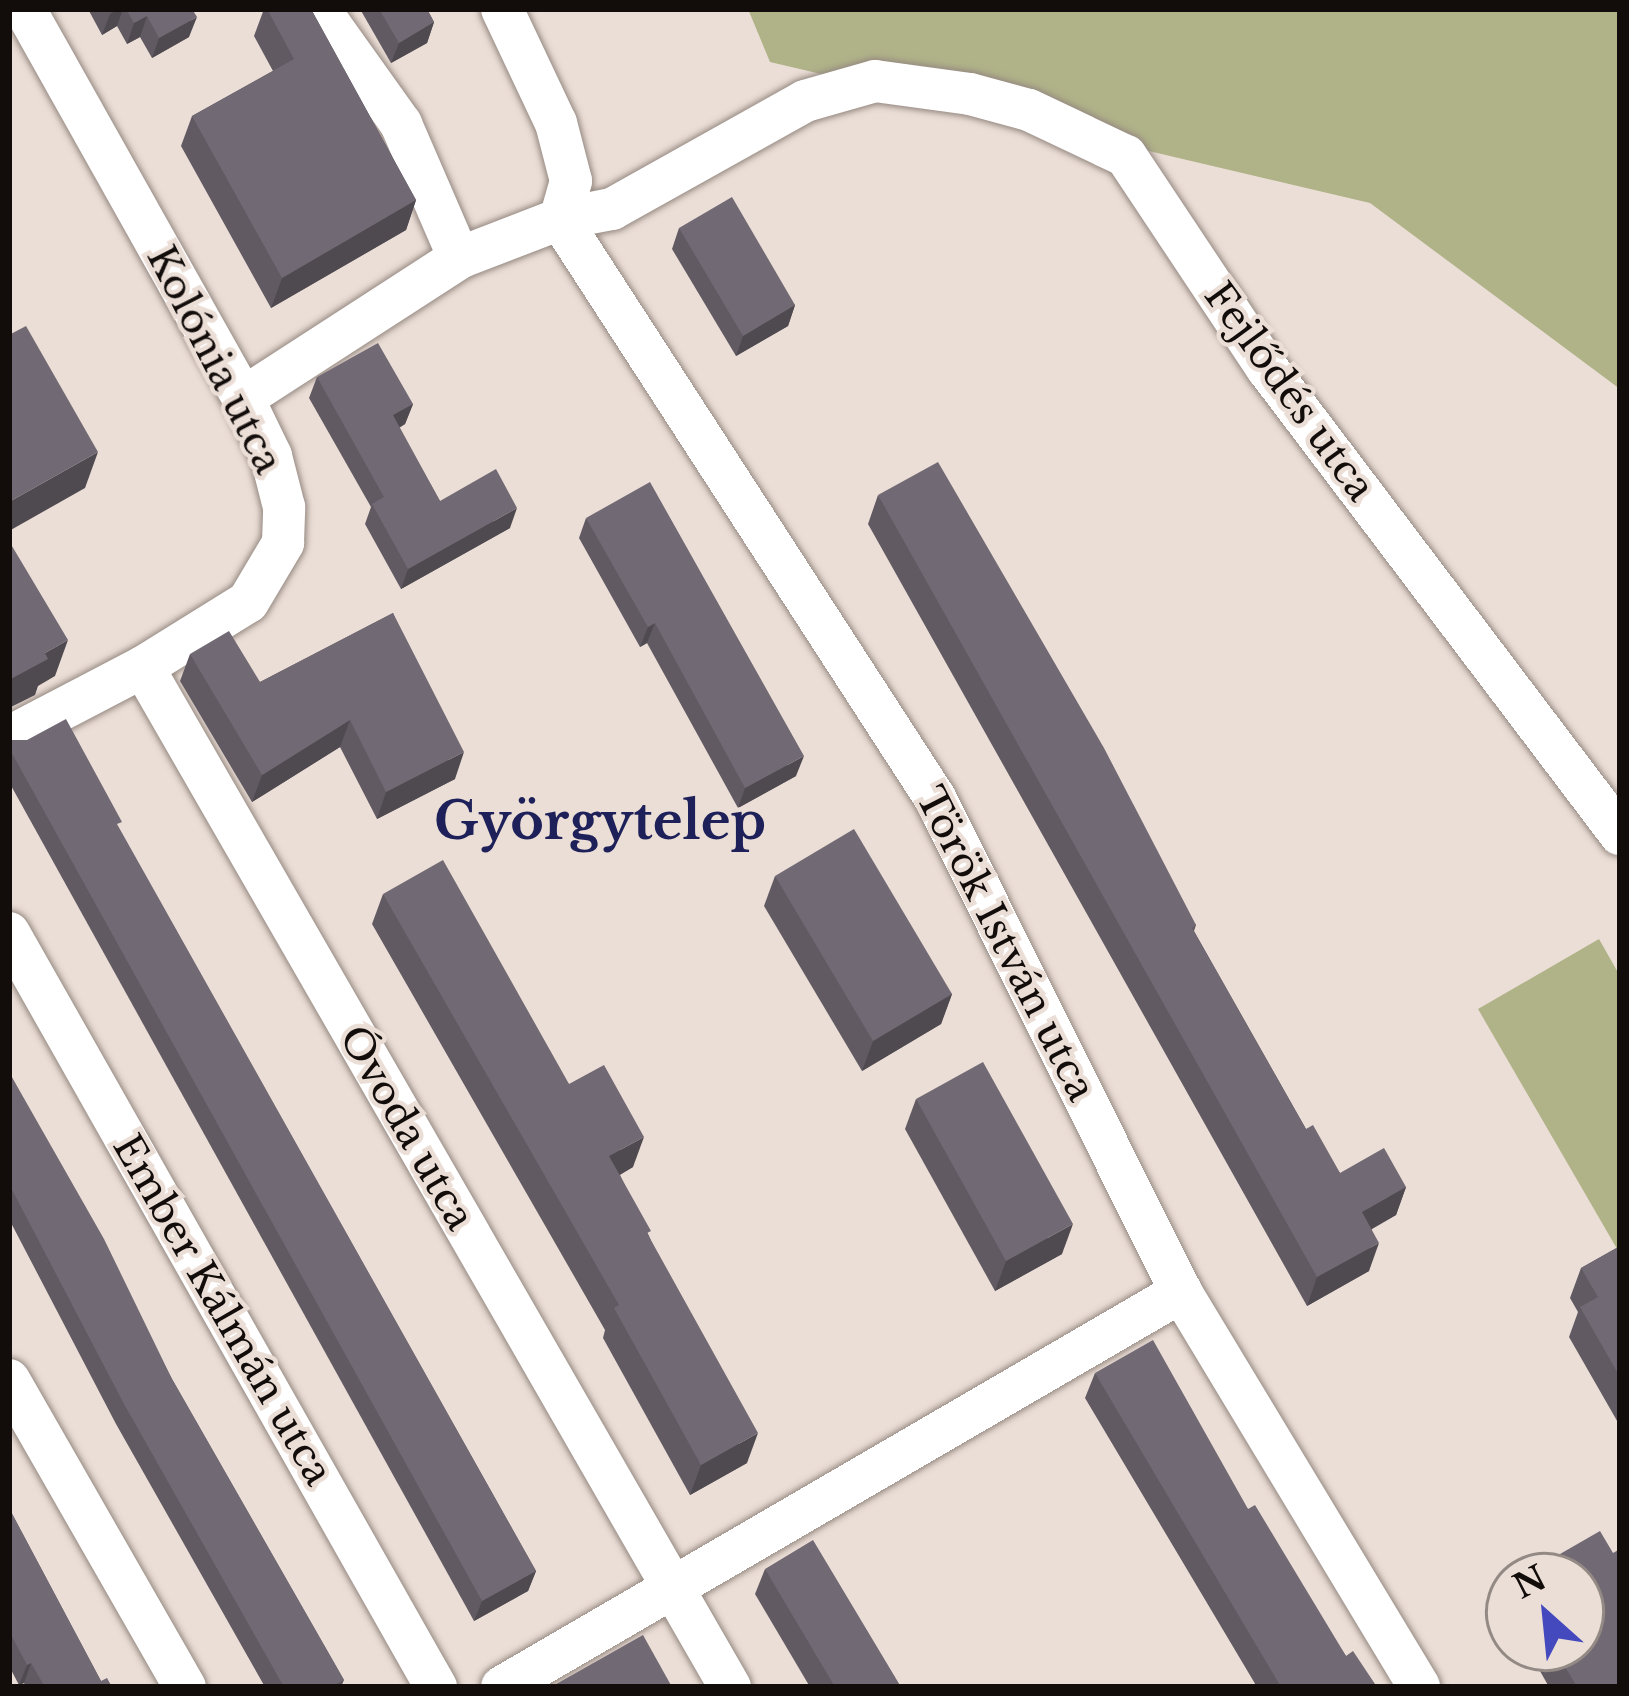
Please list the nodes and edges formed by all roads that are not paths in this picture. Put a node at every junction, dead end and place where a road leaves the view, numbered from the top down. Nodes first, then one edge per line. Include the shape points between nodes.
1 (25, 9) edge
2 (319, 9) edge
3 (504, 10) edge
4 (560, 219) junction
5 (459, 258) junction
6 (243, 398) junction
7 (143, 667) junction
8 (9, 737) edge
9 (1620, 834) edge
10 (9, 933) edge
11 (1181, 1292) junction
12 (9, 1380) edge
13 (669, 1588) junction
14 (185, 1687) edge
15 (436, 1687) edge
16 (502, 1687) edge
17 (730, 1687) edge
18 (1419, 1687) edge

1 - 6 street, Kolónia utca
2 - 5 street via 401,124
3 - 4 street via 556,123 571,181
4 - 5 street
4 - 9 street, Fejlődés utca via 612,209 805,101 875,81 1029,110 1126,156 1267,368
4 - 11 street, Török István utca via 935,798
5 - 6 street
6 - 7 street, Kolónia utca via 271,456 284,544 248,602
7 - 8 street, Kolónia utca
7 - 13 street, Óvoda utca
10 - 15 street, Ember Kálmán utca
11 - 13 street
11 - 18 street, Török István utca
12 - 14 street
13 - 16 street
13 - 17 street, Óvoda utca

